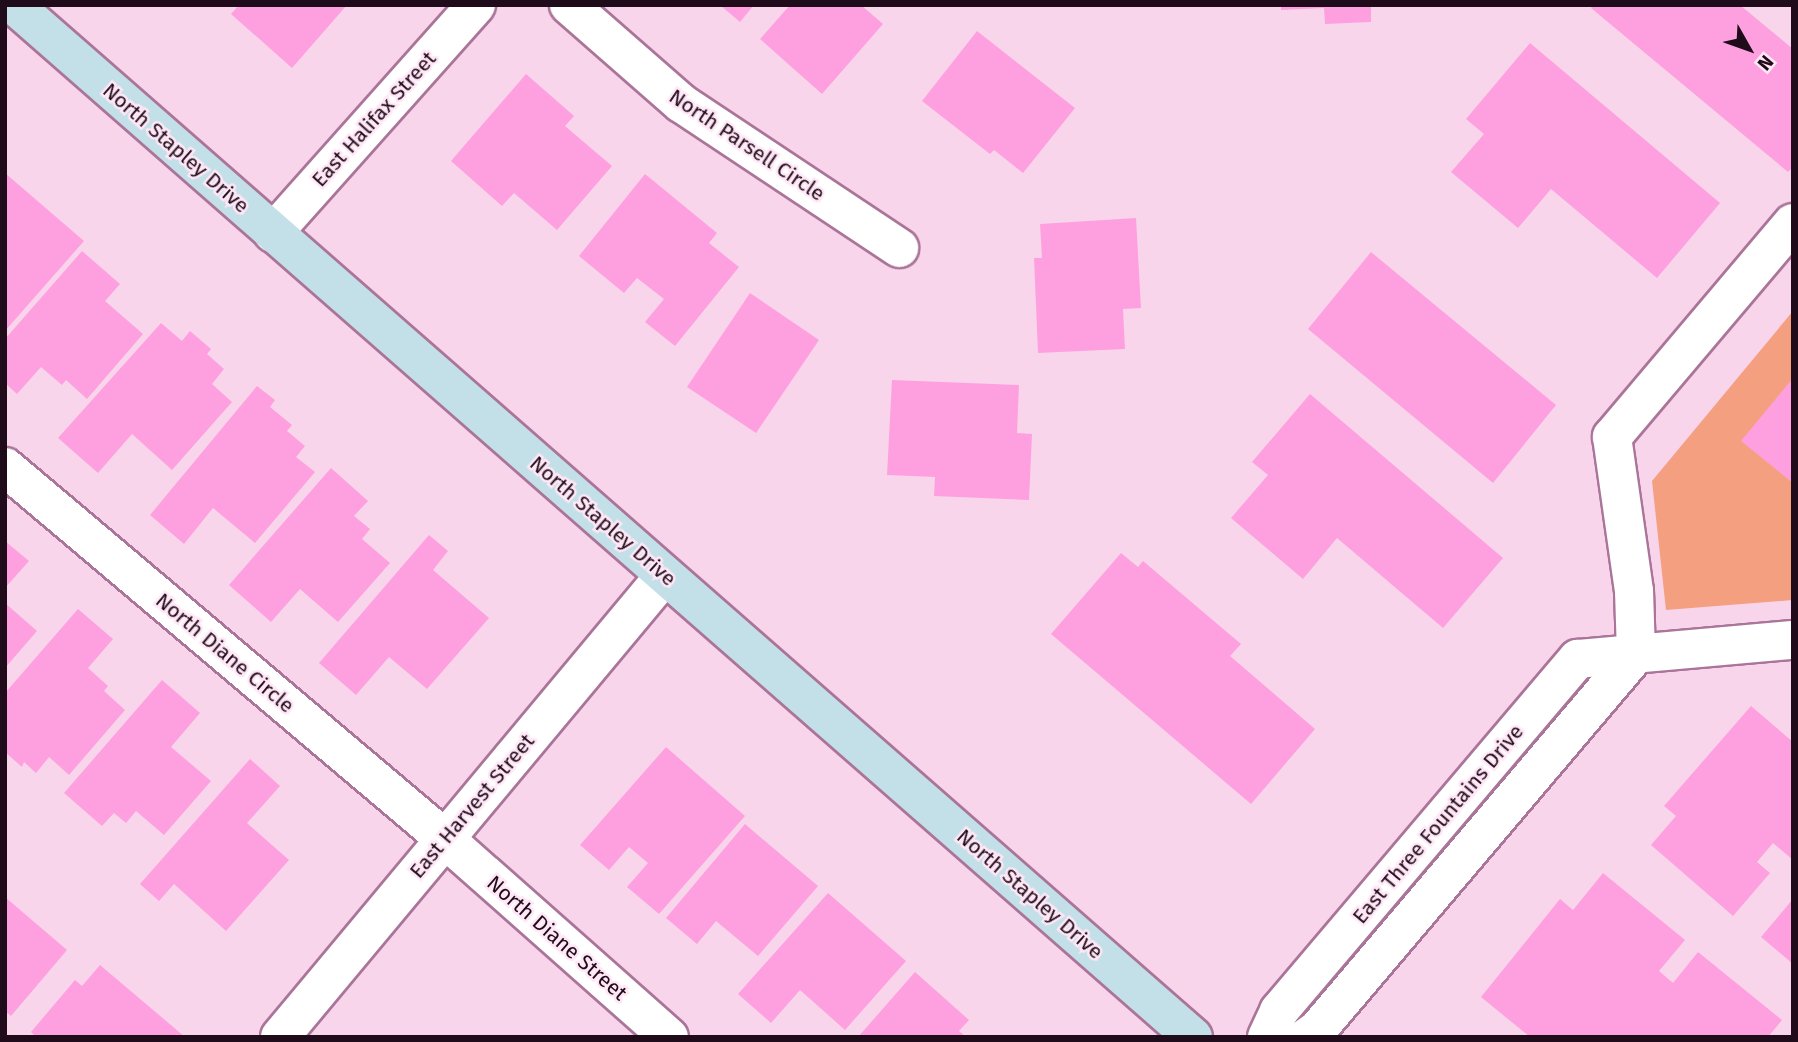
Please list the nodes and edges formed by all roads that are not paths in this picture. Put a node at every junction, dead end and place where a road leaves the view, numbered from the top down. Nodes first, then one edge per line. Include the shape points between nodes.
1 (14, 5) edge
2 (476, 5) edge
3 (569, 5) edge
4 (1793, 223) edge
5 (273, 233) junction
6 (900, 248) dead end
7 (5, 467) edge
8 (664, 575) junction
9 (1793, 639) edge
10 (1636, 654) junction
11 (445, 839) junction
12 (280, 1037) edge
13 (670, 1037) edge
14 (1193, 1037) edge
15 (1267, 1037) edge
16 (1307, 1037) edge

1 - 5 main road, North Stapley Drive
2 - 5 street, East Halifax Street
3 - 6 street, North Parsell Circle via 681,103
4 - 10 street via 1612,437 1634,592
5 - 8 main road, North Stapley Drive
7 - 11 street, North Diane Circle
8 - 11 street, East Harvest Street
8 - 14 main road, North Stapley Drive
9 - 10 street, East Three Fountains Drive
10 - 15 street, East Three Fountains Drive via 1578,659 1279,1011
10 - 16 street, East Three Fountains Drive
11 - 12 street, East Harvest Street
11 - 13 street, North Diane Street

